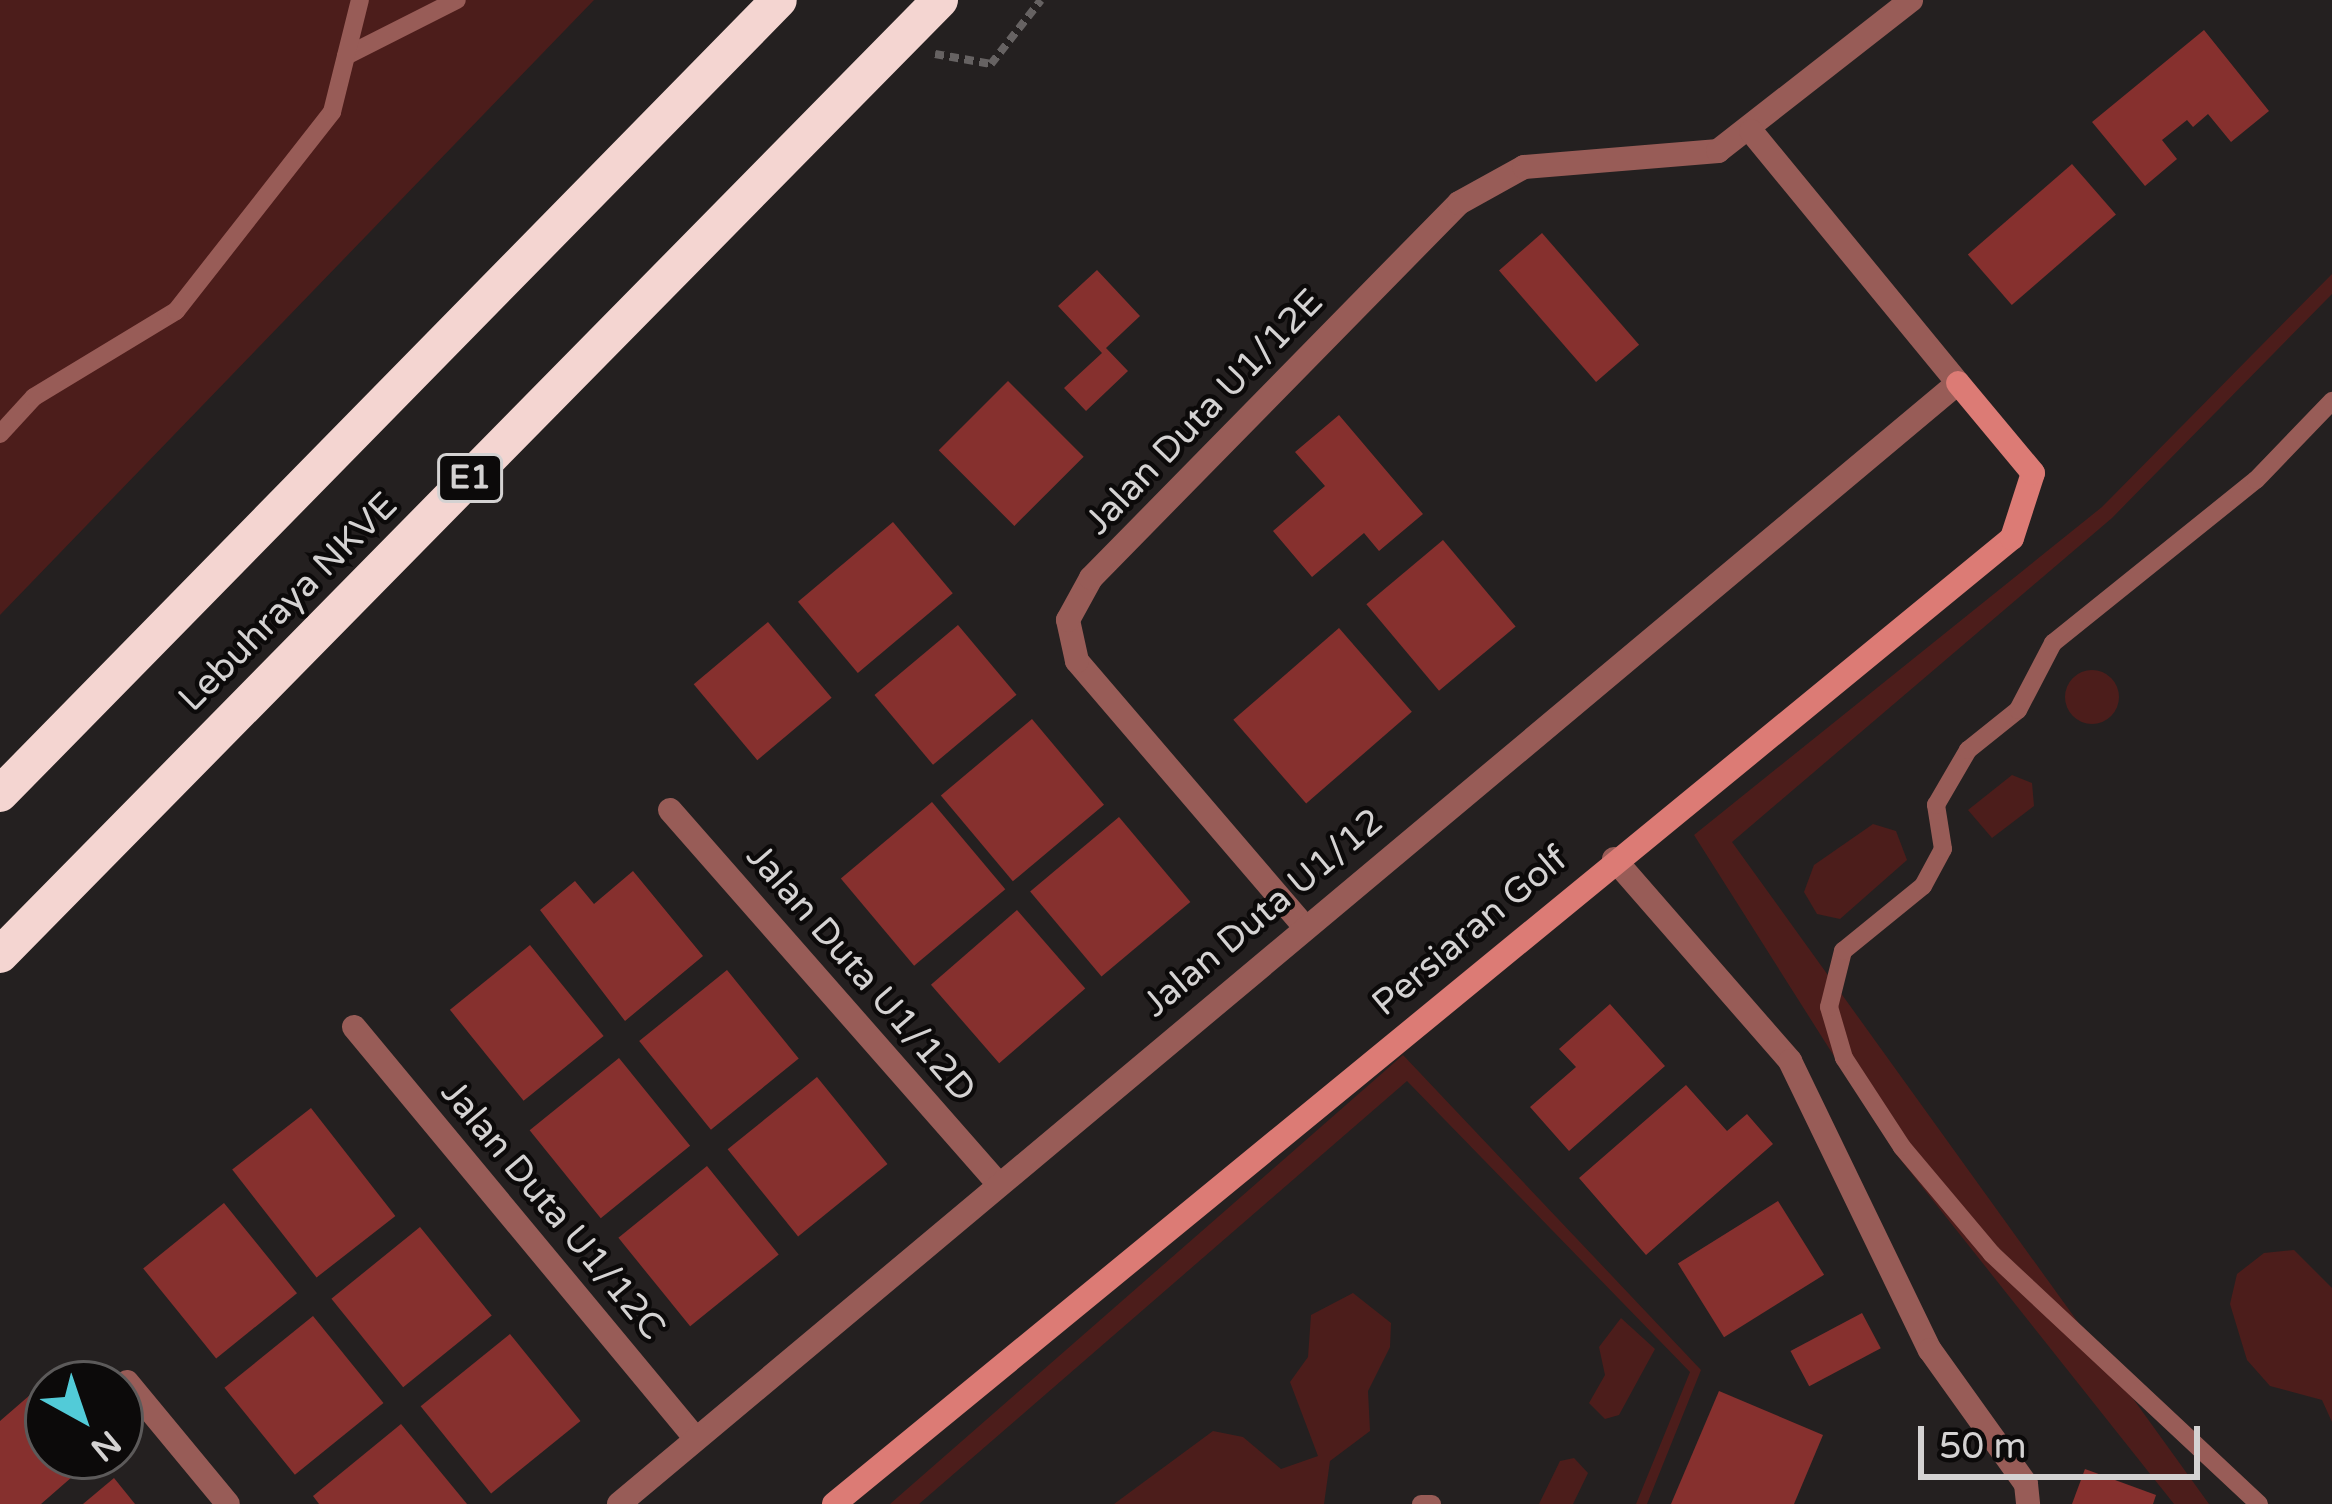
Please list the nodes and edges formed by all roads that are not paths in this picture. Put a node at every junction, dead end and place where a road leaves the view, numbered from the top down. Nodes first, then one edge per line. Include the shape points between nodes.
1 (360, 0) edge
2 (457, 0) edge
3 (779, 0) edge
4 (940, 0) edge
5 (1911, 0) edge
6 (346, 56) junction
7 (1751, 131) junction
8 (1958, 383) junction
9 (2332, 400) edge
10 (0, 434) edge
11 (0, 794) edge
12 (670, 811) dead end
13 (1615, 859) junction
14 (1304, 926) junction
15 (0, 955) edge
16 (354, 1027) dead end
17 (998, 1184) junction
18 (144, 1403) edge
19 (696, 1439) junction
20 (228, 1504) edge
21 (619, 1504) edge
22 (834, 1504) edge
23 (1421, 1504) edge
24 (1432, 1504) edge
25 (2028, 1504) edge
26 (2259, 1504) edge

1 - 6 lane
2 - 6 lane
3 - 11 highway, Lebuhraya NKVE
4 - 15 highway, Lebuhraya NKVE / E1
5 - 7 street
6 - 10 lane via 332,112 176,311 34,397
7 - 8 street
7 - 14 street, Jalan Duta U1/12E via 1682,161 1524,167 1459,203 1076,606 1077,661
8 - 13 street, Persiaran Golf via 2032,472 2012,538
8 - 14 street, Jalan Duta U1/12
9 - 26 lane via 2256,480 2054,643 2018,710 1968,749 1936,805 1943,849 1923,886 1843,950 1829,1007 1844,1058 1891,1129 1993,1254
12 - 17 street, Jalan Duta U1/12D
13 - 22 street, Persiaran Golf
13 - 25 street via 1790,1060 1930,1351 2026,1484
14 - 17 street, Jalan Duta U1/12
16 - 19 street, Jalan Duta U1/12C
17 - 19 street, Jalan Duta U1/12
18 - 20 street
19 - 21 street, Jalan Duta U1/12
23 - 24 lane

